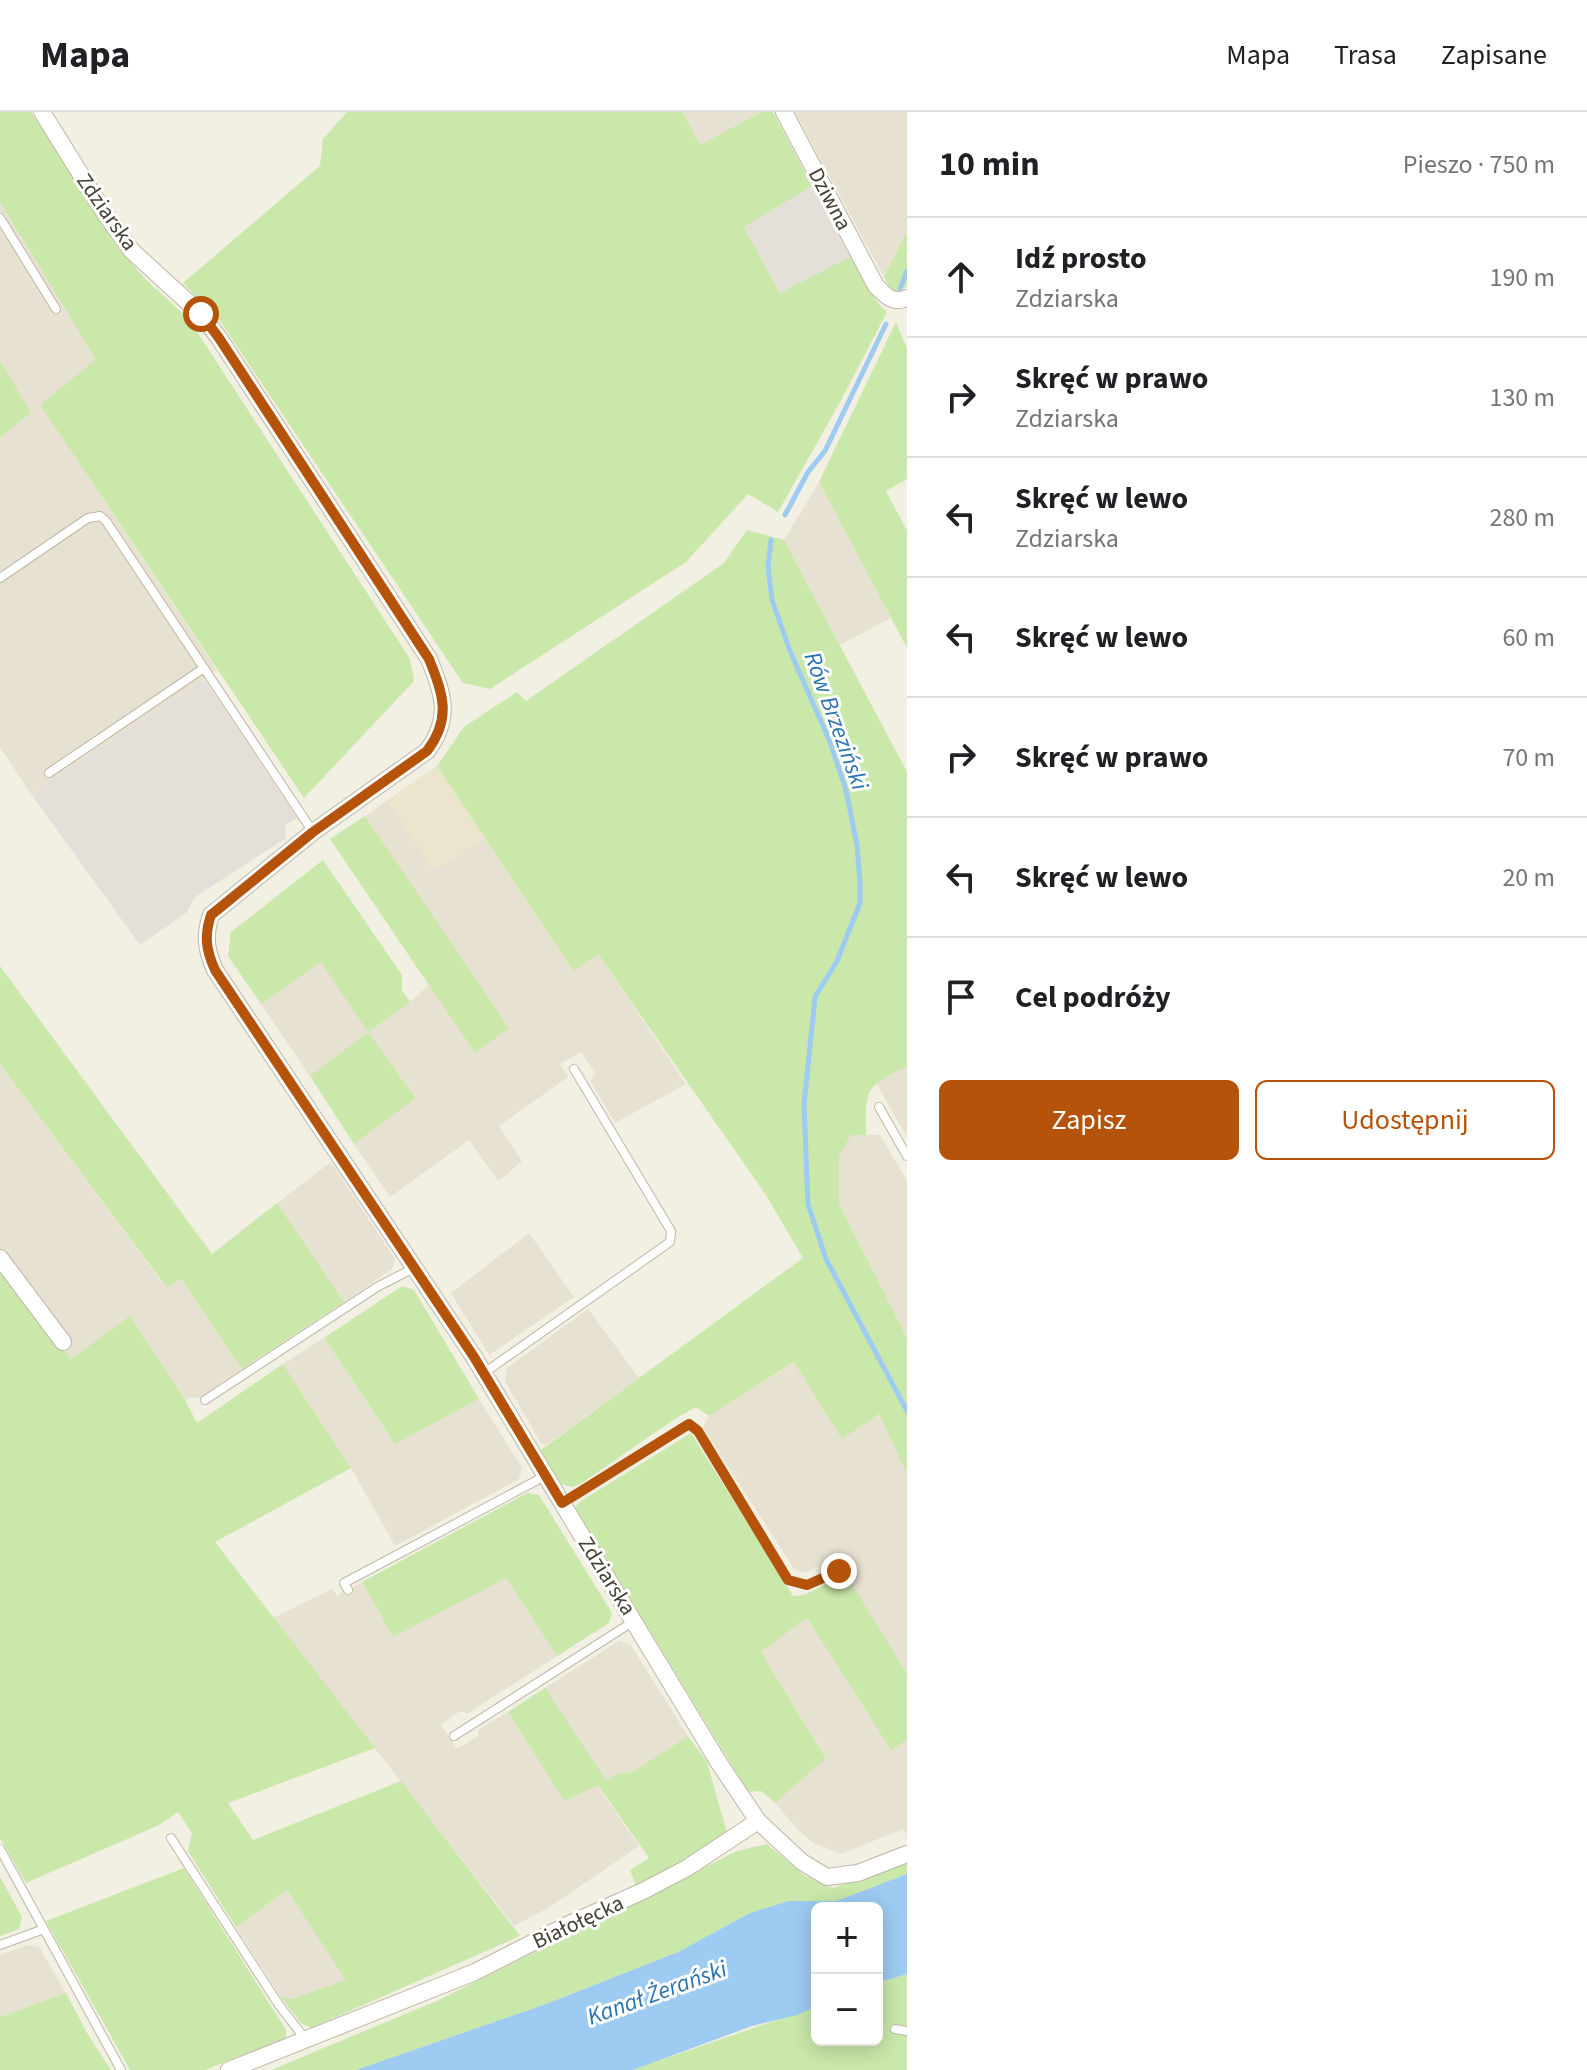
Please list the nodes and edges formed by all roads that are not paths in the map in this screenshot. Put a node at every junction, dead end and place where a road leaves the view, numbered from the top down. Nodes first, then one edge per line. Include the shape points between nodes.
1 (42, 112) edge
2 (784, 112) edge
3 (0, 218) edge
4 (907, 298) edge
5 (56, 309) dead end
6 (0, 578) edge
7 (204, 668) junction
8 (49, 773) dead end
9 (313, 832) junction
10 (574, 1069) dead end
11 (879, 1107) dead end
12 (907, 1156) edge
13 (0, 1258) edge
14 (414, 1268) junction
15 (63, 1342) dead end
16 (483, 1373) junction
17 (205, 1400) dead end
18 (545, 1476) junction
19 (562, 1503) junction
20 (839, 1571) dead end
21 (348, 1590) dead end
22 (635, 1620) junction
23 (454, 1736) dead end
24 (758, 1821) junction
25 (171, 1838) dead end
26 (0, 1849) edge
27 (907, 1854) edge
28 (44, 1929) junction
29 (0, 1945) edge
30 (895, 2029) dead end
31 (907, 2031) edge
32 (306, 2041) junction
33 (121, 2070) edge
34 (229, 2070) edge

1 - 9 street, Zdziarska via 132,251 201,314 219,338 429,659 437,679 444,712 438,736 427,751
2 - 4 street, Dziwna via 876,286 889,299
3 - 5 lane
6 - 7 lane via 88,518 100,516
7 - 8 lane
7 - 9 lane
9 - 14 street, Zdziarska via 211,915 207,951
10 - 16 lane via 671,1231 670,1242
11 - 12 lane
13 - 15 street
14 - 16 street, Zdziarska
14 - 17 lane
16 - 18 street, Zdziarska
18 - 19 street, Zdziarska
18 - 21 lane via 344,1583
19 - 20 lane via 689,1424 788,1580 807,1585
19 - 22 street, Zdziarska
22 - 23 lane
22 - 24 street, Zdziarska
24 - 27 street via 802,1862 827,1877 858,1873
24 - 32 street, Białołęcka via 643,1891 453,1982
25 - 32 lane
26 - 28 lane
28 - 29 lane
28 - 33 lane
30 - 31 lane
32 - 34 street, Białołęcka

